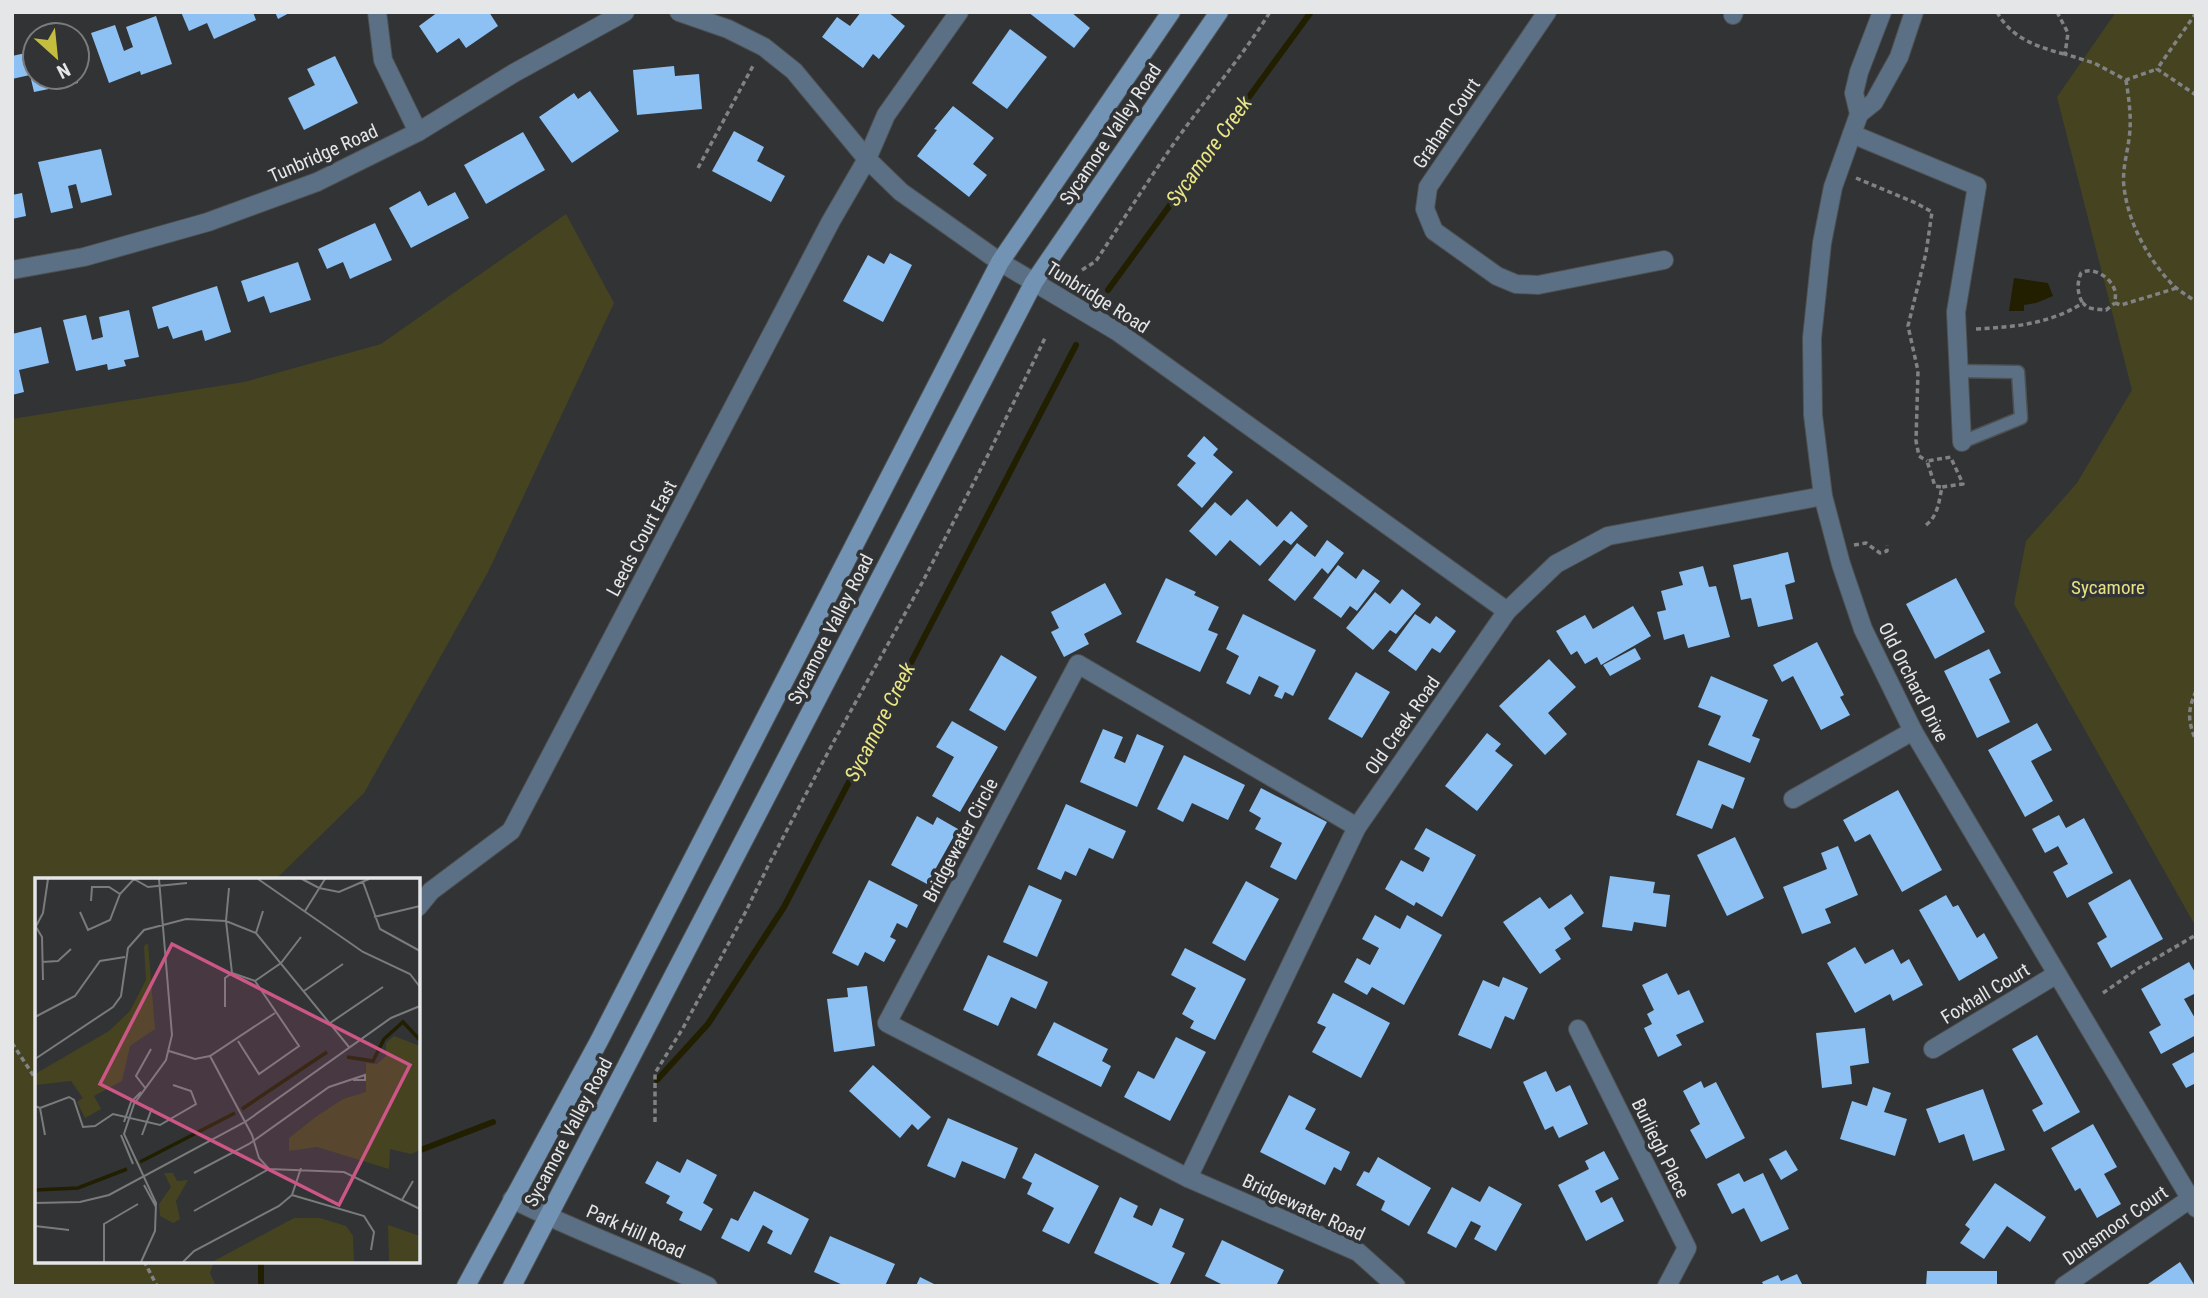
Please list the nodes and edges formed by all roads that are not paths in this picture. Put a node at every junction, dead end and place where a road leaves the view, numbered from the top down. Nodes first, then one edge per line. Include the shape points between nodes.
1 (377, 12) edge
2 (625, 12) edge
3 (679, 12) edge
4 (959, 12) edge
5 (1171, 12) edge
6 (1219, 12) edge
7 (1547, 12) edge
8 (1882, 12) edge
9 (1914, 12) edge
10 (1858, 114) junction
11 (418, 132) junction
12 (1852, 134) junction
13 (867, 159) junction
14 (1664, 260) dead end
15 (1000, 262) junction
16 (12, 270) edge
17 (1034, 282) junction
18 (1958, 371) junction
19 (1962, 442) joint
20 (1823, 496) junction
21 (1507, 611) junction
22 (1913, 731) junction
23 (1793, 799) dead end
24 (1357, 827) junction
25 (420, 905) edge
26 (2057, 974) junction
27 (1578, 1029) dead end
28 (1933, 1048) dead end
29 (1188, 1178) junction
30 (512, 1199) junction
31 (2193, 1203) edge
32 (547, 1217) junction
33 (466, 1286) edge
34 (512, 1286) edge
35 (708, 1286) edge
36 (1396, 1286) edge
37 (1667, 1286) edge
38 (2064, 1286) edge

1 - 11 street via 383,60
2 - 11 street, Tunbridge Road
3 - 13 street, Tunbridge Road via 764,47 794,71
4 - 13 street, Leeds Court East via 886,115
5 - 15 main road, Sycamore Valley Road
6 - 17 main road, Sycamore Valley Road
7 - 14 street, Graham Court via 1428,187 1425,209 1434,231 1497,276 1516,284 1538,285
8 - 10 street, Old Orchard Drive via 1854,93
9 - 10 street, Old Orchard Drive via 1893,68 1874,102
10 - 12 street, Old Orchard Drive
11 - 16 street, Tunbridge Road via 317,182 208,222 84,257
12 - 18 street via 1977,186 1956,312
12 - 20 street, Old Orchard Drive via 1833,187 1822,243 1812,338 1812,415
13 - 15 street, Tunbridge Road via 901,192
13 - 25 street, Leeds Court East via 511,831 431,891
15 - 17 street, Tunbridge Road
15 - 30 main road, Sycamore Valley Road via 599,1041
17 - 21 street, Tunbridge Road via 1118,332
17 - 32 main road, Sycamore Valley Road
18 - 19 street
18 - 19 lane via 2018,372 2021,418
20 - 21 street, Old Creek Road via 1608,536 1556,564
20 - 22 street, Old Orchard Drive via 1863,629
21 - 24 street, Old Creek Road
22 - 23 street
22 - 26 street, Old Orchard Drive
24 - 29 street, Old Creek Road
24 - 29 street, Bridgewater Circle via 1078,664 887,1023
26 - 28 street, Foxhall Court
26 - 31 street, Old Orchard Drive
27 - 37 street, Burliegh Place via 1687,1248
29 - 36 street, Bridgewater Road via 1358,1252
30 - 32 street, Park Hill Road
30 - 33 main road, Sycamore Valley Road
31 - 38 street, Dunsmoor Court
32 - 34 main road, Sycamore Valley Road
32 - 35 street, Park Hill Road

